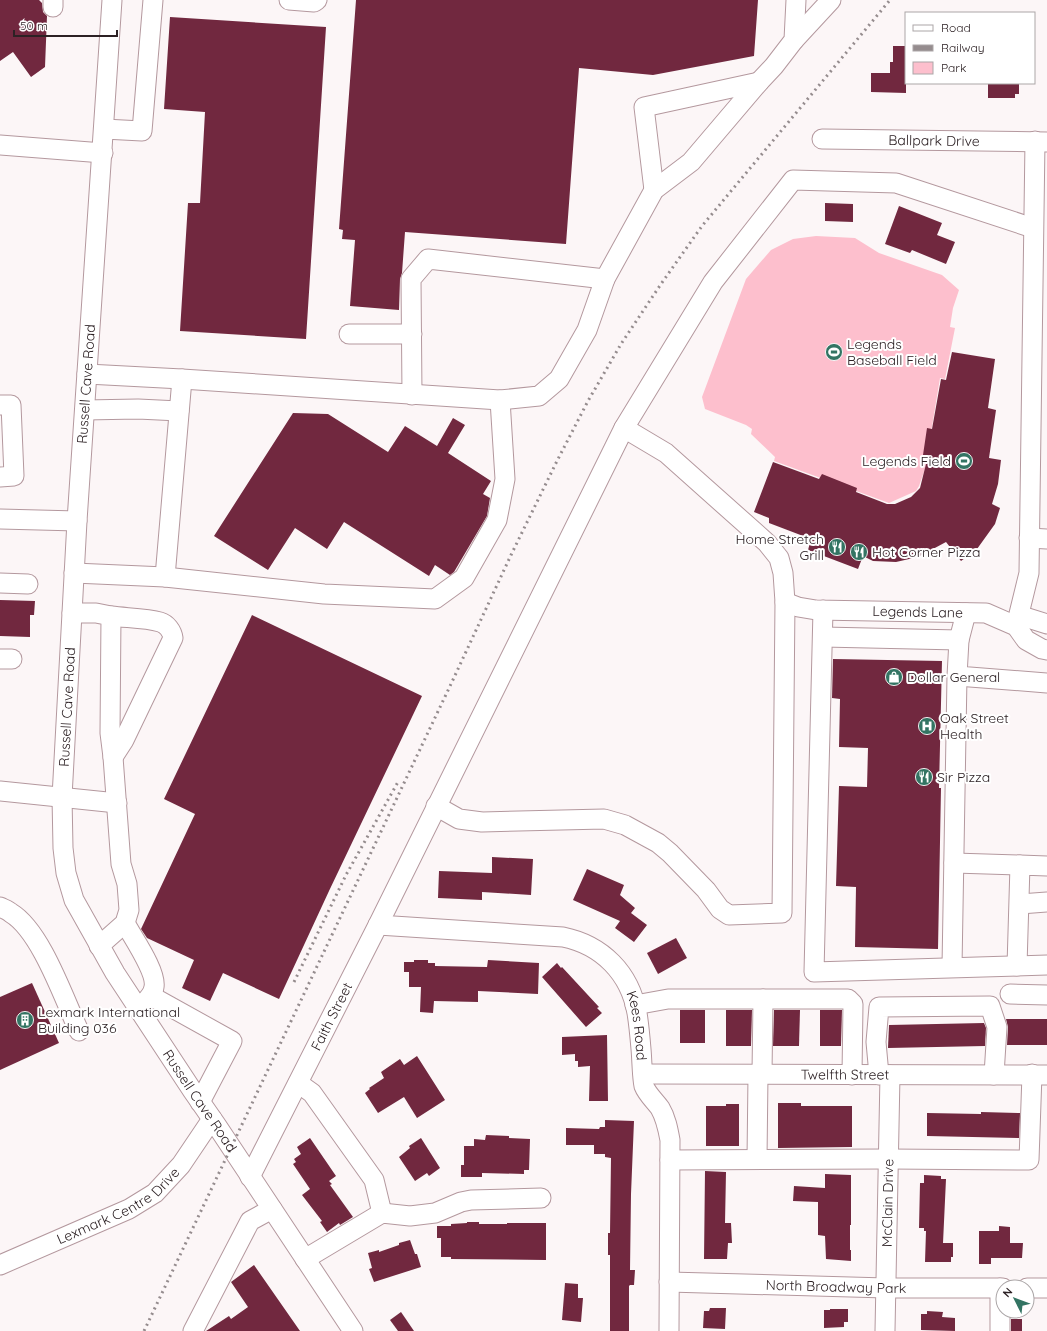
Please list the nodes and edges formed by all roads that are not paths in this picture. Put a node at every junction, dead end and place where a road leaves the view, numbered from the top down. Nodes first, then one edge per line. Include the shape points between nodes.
1 (112, 0) edge
2 (153, 0) edge
3 (289, 0) edge
4 (317, 0) edge
5 (796, 0) edge
6 (831, 0) edge
7 (794, 40) junction
8 (759, 82) junction
9 (104, 129) junction
10 (822, 139) dead end
11 (1041, 142) edge
12 (0, 145) edge
13 (103, 153) junction
14 (654, 190) junction
15 (1033, 228) junction
16 (605, 279) junction
17 (1039, 327) edge
18 (349, 334) dead end
19 (412, 334) junction
20 (87, 374) junction
21 (182, 379) junction
22 (412, 395) junction
23 (500, 400) junction
24 (0, 405) edge
25 (84, 410) junction
26 (179, 411) junction
27 (624, 428) junction
28 (0, 477) edge
29 (0, 519) edge
30 (77, 521) junction
31 (1038, 539) edge
32 (74, 573) junction
33 (166, 577) junction
34 (0, 583) edge
35 (28, 584) dead end
36 (785, 602) junction
37 (820, 610) junction
38 (72, 613) junction
39 (966, 613) junction
40 (111, 616) junction
41 (1047, 624) edge
42 (1016, 626) junction
43 (823, 637) junction
44 (959, 640) junction
45 (1047, 650) edge
46 (957, 676) junction
47 (1047, 683) edge
48 (113, 757) junction
49 (0, 791) edge
50 (62, 797) junction
51 (116, 803) junction
52 (436, 806) junction
53 (954, 863) junction
54 (1020, 865) junction
55 (1047, 866) edge
56 (1047, 902) edge
57 (1020, 904) junction
58 (0, 907) edge
59 (125, 924) junction
60 (378, 925) junction
61 (99, 946) junction
62 (1047, 965) edge
63 (1017, 966) junction
64 (952, 968) junction
65 (1010, 994) dead end
66 (1047, 995) edge
67 (763, 999) junction
68 (145, 1002) junction
69 (635, 1005) junction
70 (79, 1031) dead end
71 (643, 1074) junction
72 (1040, 1074) edge
73 (760, 1075) junction
74 (852, 1075) junction
75 (885, 1075) junction
76 (994, 1075) junction
77 (298, 1083) junction
78 (200, 1102) junction
79 (212, 1119) junction
80 (757, 1159) junction
81 (888, 1159) junction
82 (670, 1160) junction
83 (250, 1176) junction
84 (541, 1198) dead end
85 (272, 1209) junction
86 (382, 1213) junction
87 (305, 1259) junction
88 (0, 1265) edge
89 (669, 1282) junction
90 (886, 1288) junction
91 (995, 1288) edge
92 (1035, 1288) edge
93 (1047, 1288) edge
94 (1001, 1319) edge
95 (193, 1331) edge
96 (353, 1331) edge
97 (668, 1331) edge
98 (885, 1331) edge
99 (1000, 1331) edge

1 - 9 street, Russell Cave Road
2 - 9 street via 142,131
3 - 4 street
5 - 7 street
6 - 7 street
7 - 8 street
8 - 14 street via 691,162
8 - 14 street via 644,107
9 - 13 street, Russell Cave Road
10 - 11 street, Ballpark Drive
11 - 15 street
12 - 13 street
13 - 20 street, Russell Cave Road
14 - 16 street
15 - 17 street
15 - 27 street, Faith Street via 896,183 793,180 713,282
16 - 19 street via 428,259 411,279
16 - 23 street via 587,330 559,379 539,396
17 - 31 street
18 - 19 street
19 - 22 street
20 - 21 street
20 - 25 street, Russell Cave Road
21 - 22 street
21 - 26 street
22 - 23 street
23 - 33 street via 505,479 497,520 464,578 435,600 324,594
24 - 28 street via 11,405 14,476
25 - 26 street
25 - 30 street, Russell Cave Road
26 - 33 street
27 - 36 street via 666,453 767,543 779,558
27 - 52 street, Faith Street
29 - 30 street
30 - 32 street, Russell Cave Road
31 - 42 street
32 - 33 street
32 - 38 street, Russell Cave Road
34 - 35 street
36 - 37 street, Legends Lane
36 - 52 street via 782,914 729,916 666,850 626,825 604,819 482,822 459,819
37 - 39 street, Legends Lane
37 - 43 street
38 - 40 street
38 - 50 street, Russell Cave Road
39 - 42 street, Legends Lane via 986,613
39 - 44 street
40 - 48 street via 110,733
40 - 48 street via 160,622 168,627 174,638 124,740
41 - 42 street via 1028,618
42 - 45 street, Legends Lane via 1026,640
43 - 44 street
43 - 64 street via 814,972
44 - 46 street
46 - 47 street
46 - 53 street
48 - 51 street
49 - 50 street
50 - 51 street
50 - 61 street, Russell Cave Road via 66,874 74,900
51 - 59 street via 121,864 127,884 128,910
52 - 60 street, Faith Street
53 - 54 street
53 - 64 street
54 - 55 street
54 - 57 street
56 - 57 street
57 - 63 street
58 - 70 street via 12,913 21,922 42,950
59 - 61 street
59 - 68 street via 152,972 154,986
60 - 69 street, Kees Road via 576,939 614,964 624,977
60 - 77 street, Faith Street
61 - 68 street, Russell Cave Road
62 - 63 street
63 - 64 street
65 - 66 street
67 - 69 street via 668,1000
67 - 73 street
67 - 74 street via 848,999 853,1004
68 - 78 street, Russell Cave Road
68 - 78 street via 232,1041
69 - 71 street, Kees Road
71 - 73 street, Twelfth Street
71 - 82 street, Kees Road via 644,1085 665,1117 670,1140
72 - 76 street, Twelfth Street
72 - 81 street via 1029,1160
73 - 74 street, Twelfth Street
73 - 80 street
74 - 75 street, Twelfth Street
75 - 76 street, Twelfth Street
75 - 76 street, McClain Drive via 876,1042 879,1007 990,1006 997,1026
75 - 81 street, McClain Drive
77 - 83 street, Faith Street
77 - 86 street via 312,1093 374,1180
78 - 79 street, Russell Cave Road
79 - 83 street, Russell Cave Road
79 - 88 street, Lexmark Centre Drive via 181,1165 155,1193 129,1209
80 - 81 street
80 - 82 street
81 - 90 street, McClain Drive
82 - 89 street, Kees Road
83 - 85 street, Russell Cave Road
84 - 86 street via 471,1200 435,1214 410,1216
85 - 87 street, Russell Cave Road
85 - 95 street via 250,1221
86 - 87 street
87 - 96 street, Russell Cave Road
89 - 90 street, North Broadway Park
89 - 97 street, Kees Road
90 - 91 street, North Broadway Park
90 - 98 street, McClain Drive
92 - 93 street
94 - 99 street

